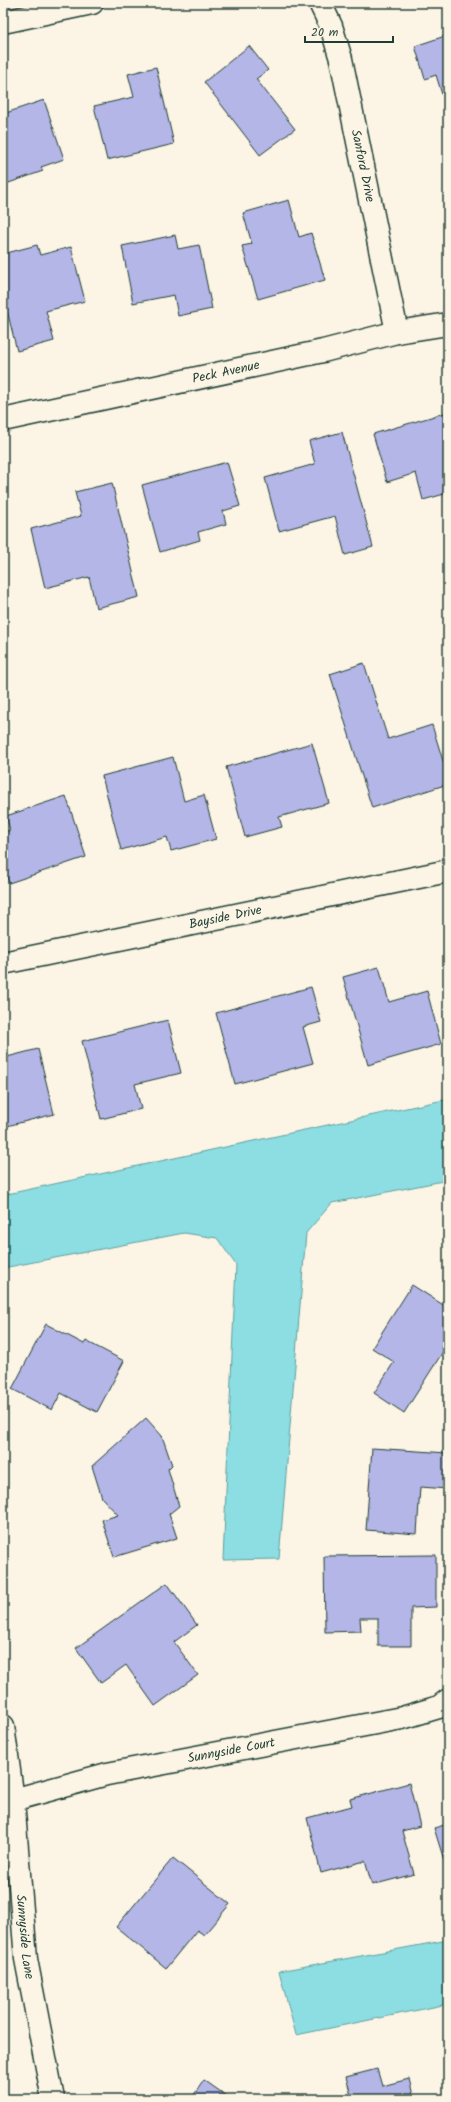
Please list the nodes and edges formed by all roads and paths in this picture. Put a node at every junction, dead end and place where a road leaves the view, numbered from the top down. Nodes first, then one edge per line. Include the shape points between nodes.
1 (92, 3) edge
2 (320, 3) edge
3 (3, 22) edge
4 (448, 324) edge
5 (397, 332) junction
6 (3, 420) edge
7 (448, 870) edge
8 (3, 963) edge
9 (448, 1700) edge
10 (3, 1726) edge
11 (13, 1800) junction
12 (53, 2099) edge

1 - 3 street
2 - 5 street, Sanford Drive via 331,26 341,59
4 - 5 street, Peck Avenue
5 - 6 street, Peck Avenue via 324,351
7 - 8 street, Bayside Drive
9 - 11 street, Sunnyside Court via 439,1707 402,1718 107,1774
10 - 11 street, Sunnyside Lane
11 - 12 street, Sunnyside Lane via 26,1958

